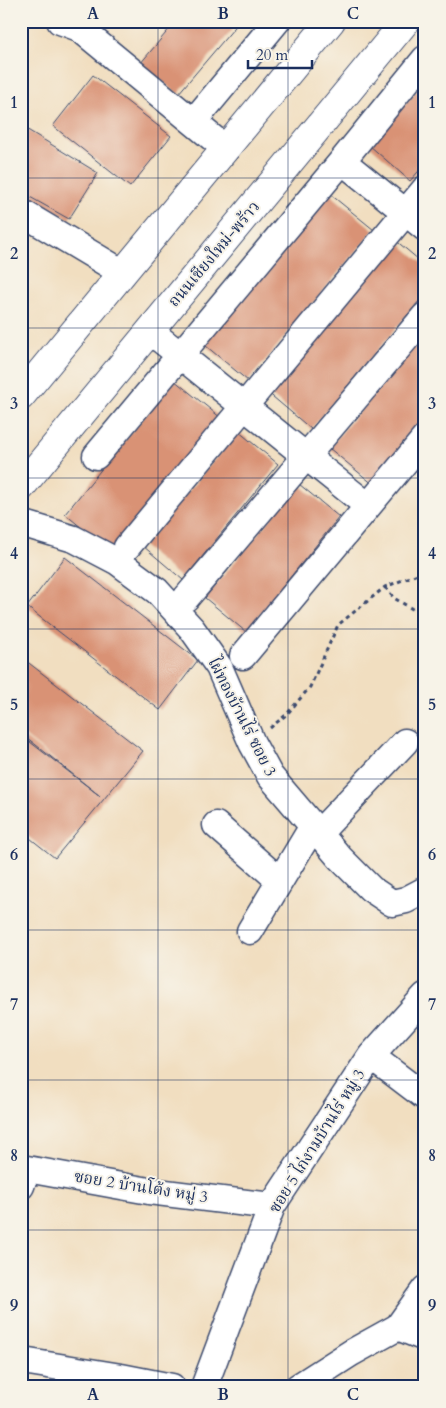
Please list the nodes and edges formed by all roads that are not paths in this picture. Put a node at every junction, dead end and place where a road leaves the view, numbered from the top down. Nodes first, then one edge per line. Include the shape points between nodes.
1 (277, 21) edge
2 (331, 21) edge
3 (406, 21) edge
4 (75, 24) edge
5 (425, 59) edge
6 (194, 121) junction
7 (226, 149) junction
8 (342, 161) junction
9 (425, 189) edge
10 (21, 212) edge
11 (415, 220) edge
12 (123, 273) junction
13 (425, 316) edge
14 (150, 331) junction
15 (180, 355) junction
16 (21, 396) edge
17 (244, 406) junction
18 (425, 438) edge
19 (96, 456) dead end
20 (306, 457) junction
21 (21, 487) edge
22 (368, 506) junction
23 (21, 522) edge
24 (127, 547) dead end
25 (186, 598) dead end
26 (243, 656) dead end
27 (405, 742) dead end
28 (216, 825) dead end
29 (316, 829) junction
30 (280, 881) junction
31 (425, 890) edge
32 (250, 931) dead end
33 (425, 996) edge
34 (371, 1056) junction
35 (425, 1097) edge
36 (21, 1186) edge
37 (272, 1206) junction
38 (425, 1289) edge
39 (398, 1327) junction
40 (425, 1338) edge
41 (21, 1363) edge
42 (158, 1385) edge
43 (204, 1387) edge
44 (298, 1387) edge

1 - 6 street
2 - 7 main road
3 - 14 main road, ถนนเชียงใหม่-พร้าว
4 - 6 street
5 - 8 street
6 - 7 street
7 - 12 main road
8 - 11 street
8 - 15 street
9 - 11 street
10 - 12 street
11 - 17 street
12 - 16 main road
13 - 20 street
14 - 15 street
14 - 21 main road, ถนนเชียงใหม่-พร้าว
15 - 17 street
15 - 19 street
17 - 20 street
17 - 24 street
18 - 22 street
20 - 22 street
20 - 25 street
22 - 26 street
23 - 29 street, ไผ่ทองบ้านไร่ ซอย 3 via 74,538 118,562 157,591 192,629 219,667 270,776
27 - 29 street
28 - 30 street
29 - 30 street
29 - 31 street, ไผ่ทองบ้านไร่ ซอย 3 via 371,889 392,902 406,900
30 - 32 street
33 - 34 street, ซอย 5 ไก่งามบ้านไร่ หมู่ 3
34 - 35 street
34 - 37 street, ซอย 5 ไก่งามบ้านไร่ หมู่ 3
36 - 37 street, ซอย 2 บ้านโต้ง หมู่ 3 via 27,1168 149,1191
37 - 43 street, ซอย 5 ไก่งามบ้านไร่ หมู่ 3
38 - 39 street
39 - 40 street
39 - 44 street
41 - 42 street

